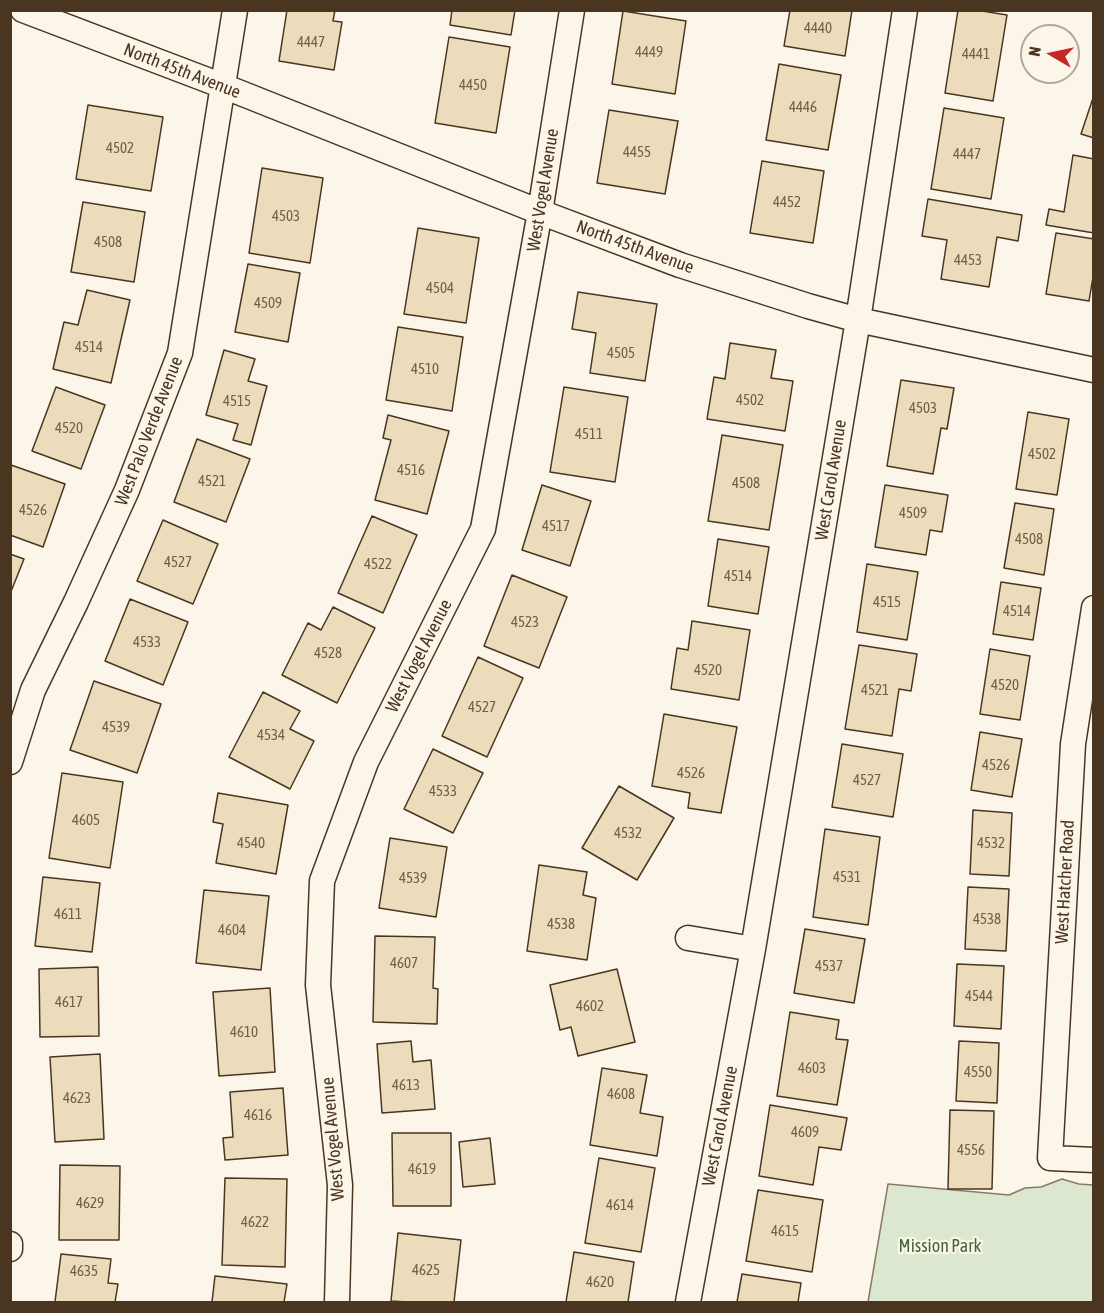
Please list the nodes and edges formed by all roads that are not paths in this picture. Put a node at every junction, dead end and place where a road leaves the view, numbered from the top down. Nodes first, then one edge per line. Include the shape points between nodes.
1 (23, 10) edge
2 (235, 10) edge
3 (572, 10) edge
4 (905, 10) edge
5 (223, 86) junction
6 (540, 212) junction
7 (858, 320) junction
8 (1094, 369) edge
9 (1094, 608) edge
10 (10, 762) edge
11 (688, 938) dead end
12 (753, 949) junction
13 (1094, 1161) edge
14 (337, 1302) edge
15 (688, 1302) edge

1 - 5 street, North 45th Avenue
2 - 5 street, West Palo Verde Avenue
3 - 6 street, West Vogel Avenue
4 - 7 street, West Carol Avenue
5 - 6 street, North 45th Avenue
5 - 10 street, West Palo Verde Avenue via 180,353 127,490 33,690
6 - 7 street, North 45th Avenue via 680,265
6 - 14 street, West Vogel Avenue via 483,529 366,762 322,881 318,985 340,1185
7 - 8 street, North 45th Avenue
7 - 12 street, West Carol Avenue
9 - 13 street, West Hatcher Road via 1073,744 1050,1158
11 - 12 street
12 - 15 street, West Carol Avenue

